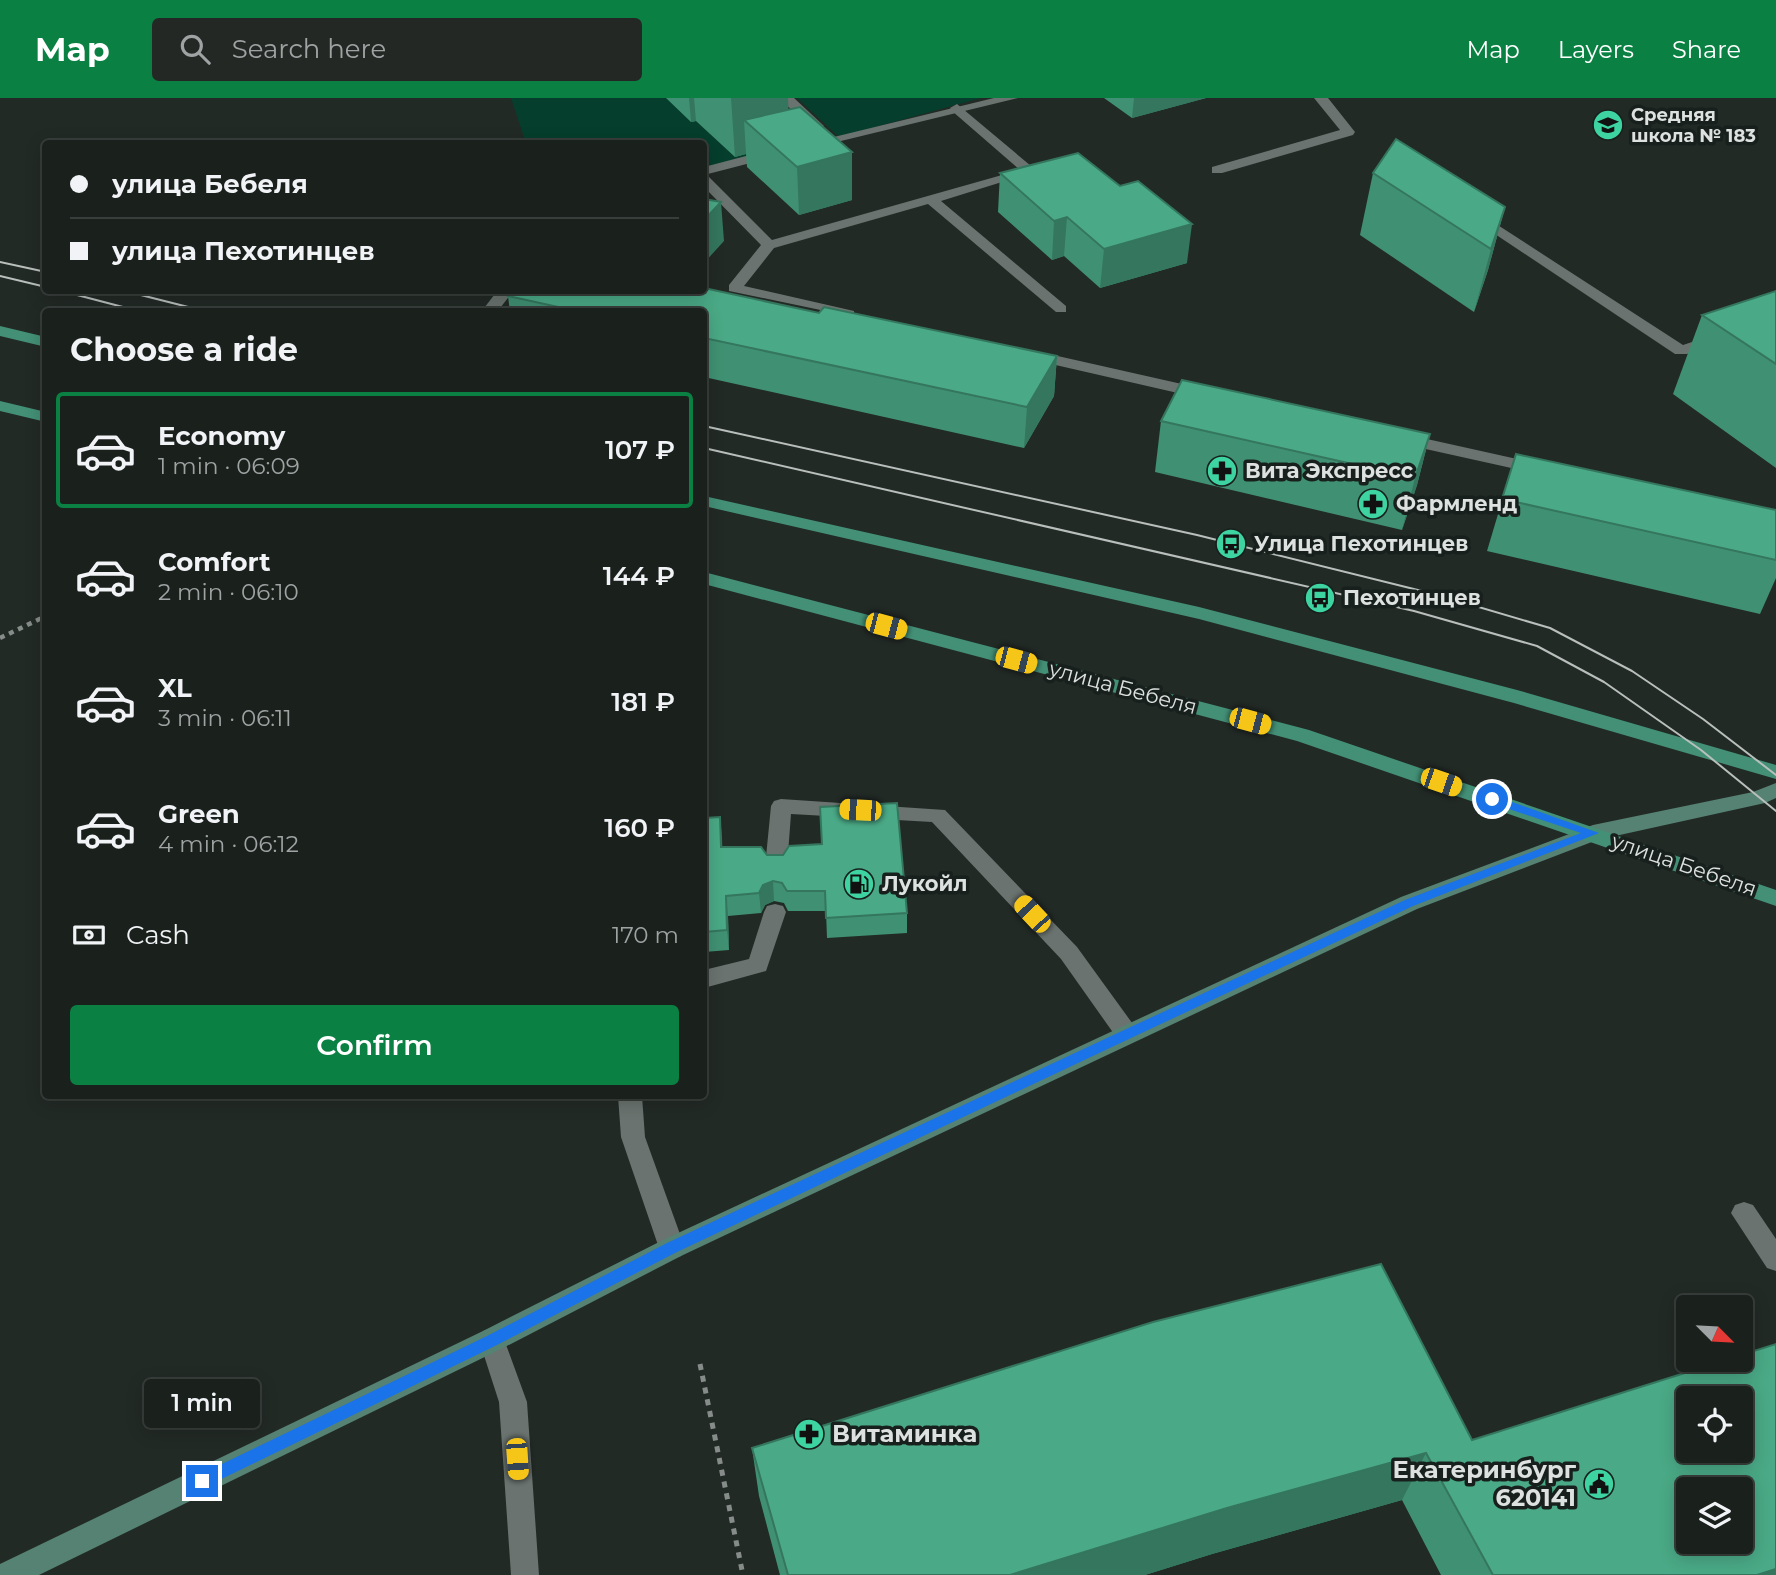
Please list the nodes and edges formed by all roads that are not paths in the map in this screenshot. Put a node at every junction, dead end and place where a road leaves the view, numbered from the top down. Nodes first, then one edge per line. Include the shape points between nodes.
1 (786, 98) edge
2 (1011, 98) edge
3 (1321, 98) edge
4 (957, 108) junction
5 (831, 139) junction
6 (707, 170) edge
7 (1217, 170) dead end
8 (707, 183) edge
9 (930, 199) junction
10 (1461, 206) edge
11 (769, 245) junction
12 (504, 294) edge
13 (491, 308) edge
14 (1061, 309) dead end
15 (870, 319) edge
16 (0, 331) edge
17 (1734, 334) edge
18 (42, 341) edge
19 (1019, 352) edge
20 (1223, 398) edge
21 (0, 405) edge
22 (42, 416) edge
23 (1385, 435) edge
24 (1562, 475) edge
25 (707, 501) edge
26 (707, 579) edge
27 (1776, 772) edge
28 (1776, 790) edge
29 (1593, 833) junction
30 (776, 867) edge
31 (1776, 898) edge
32 (775, 912) dead end
33 (707, 978) edge
34 (1127, 1034) junction
35 (630, 1099) edge
36 (1744, 1213) dead end
37 (672, 1248) junction
38 (1776, 1260) edge
39 (492, 1340) junction
40 (8, 1575) edge
41 (525, 1575) edge

1 - 5 street
2 - 4 street
3 - 7 street via 1348,132
4 - 5 street
4 - 9 street via 1031,170
5 - 6 street
8 - 11 street
9 - 11 street
9 - 14 street
10 - 17 street via 1681,351
11 - 15 street via 734,288
12 - 13 street
16 - 18 main road
19 - 20 street
21 - 22 main road
23 - 24 street
25 - 27 main road via 1199,613
26 - 29 main road, улица Бебеля via 1302,735
28 - 29 main road via 1758,798
29 - 31 main road, улица Бебеля
29 - 34 main road via 1409,903
30 - 34 street via 781,806 938,815 1069,953
32 - 33 street via 758,965
34 - 37 main road
35 - 37 street via 633,1137
36 - 38 street
37 - 39 main road
39 - 40 main road
39 - 41 street via 513,1402

